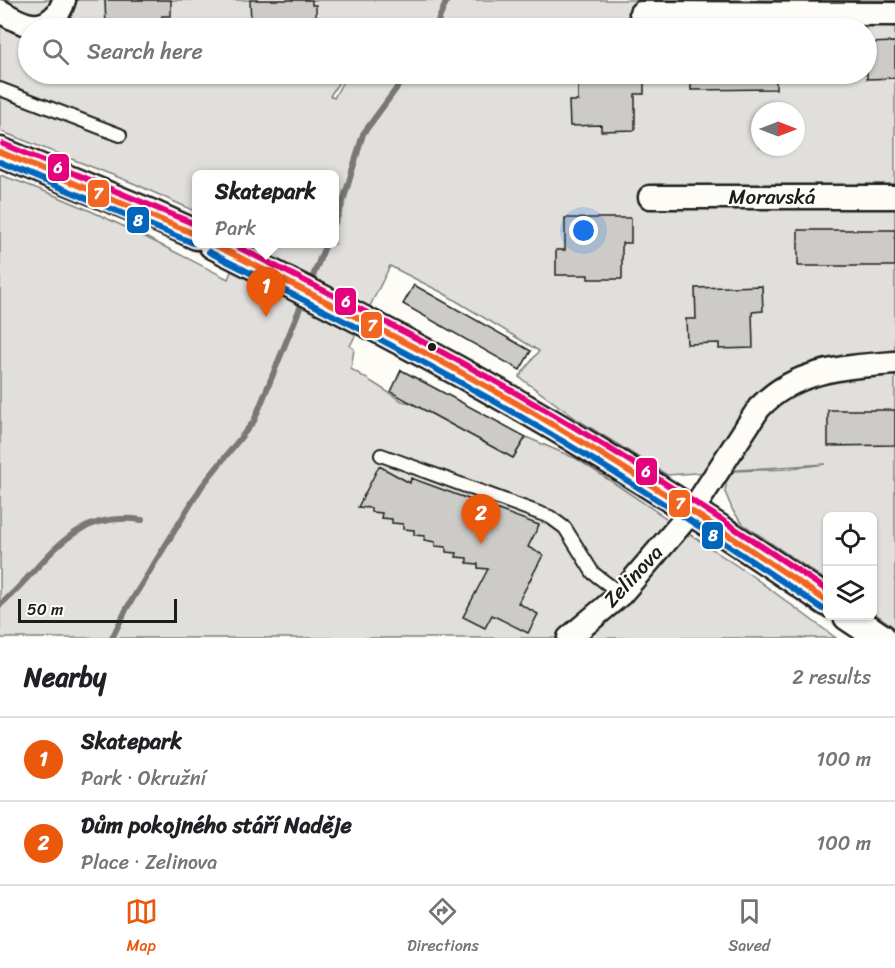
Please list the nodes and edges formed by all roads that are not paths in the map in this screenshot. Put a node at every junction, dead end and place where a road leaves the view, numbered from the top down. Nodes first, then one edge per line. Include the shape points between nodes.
1 (64, 0) edge
2 (0, 11) edge
3 (641, 13) dead end
4 (895, 14) edge
5 (52, 18) edge
6 (18, 21) edge
7 (0, 89) edge
8 (120, 135) dead end
9 (0, 152) edge
10 (650, 197) dead end
11 (895, 197) edge
12 (192, 234) edge
13 (221, 248) edge
14 (895, 363) edge
15 (381, 455) dead end
16 (692, 511) junction
17 (621, 594) junction
18 (823, 599) edge
19 (855, 620) edge
20 (569, 638) edge
21 (881, 638) edge

1 - 5 street
2 - 6 street
3 - 4 street
7 - 8 lane
9 - 12 street
10 - 11 street, Moravská
13 - 16 street via 382,329 527,410
14 - 16 street, Zelinova via 828,370 779,390 759,408
15 - 17 lane via 550,517 565,528 593,573
16 - 17 street, Zelinova
16 - 18 street
17 - 20 street, Zelinova
19 - 21 street

